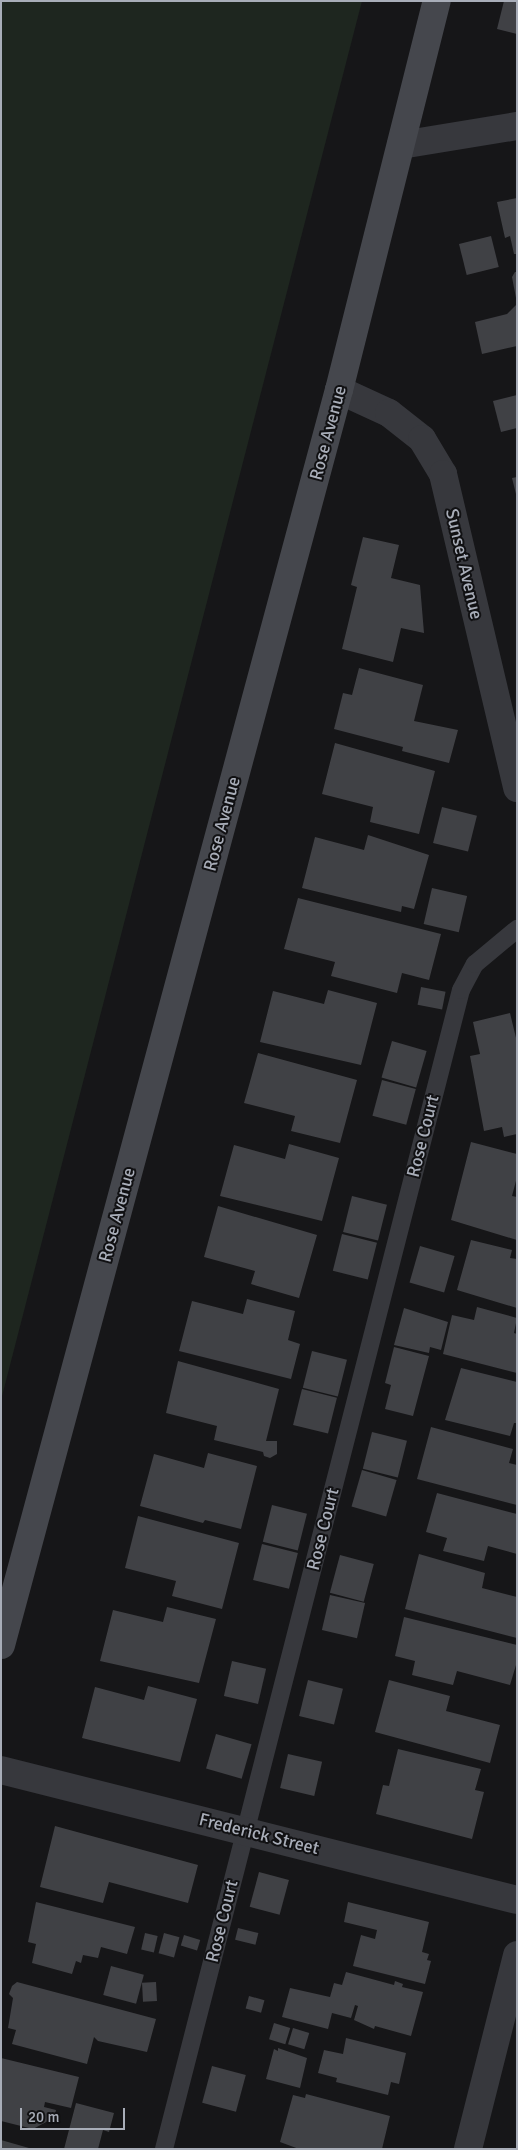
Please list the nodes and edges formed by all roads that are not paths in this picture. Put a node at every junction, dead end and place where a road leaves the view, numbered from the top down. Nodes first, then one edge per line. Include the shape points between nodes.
1 (438, 1) edge
2 (517, 126) edge
3 (401, 145) junction
4 (339, 390) junction
5 (517, 788) edge
6 (517, 929) edge
7 (1, 1645) edge
8 (1, 1770) edge
9 (245, 1830) junction
10 (517, 1900) edge
11 (517, 1955) edge
12 (164, 2149) edge
13 (468, 2149) edge

1 - 3 street, Rose Avenue
2 - 3 street
3 - 4 street, Rose Avenue
4 - 5 street, Sunset Avenue via 389,412 422,439 443,474
4 - 7 street, Rose Avenue
6 - 9 lane, Rose Court via 475,964 461,990
8 - 9 street, Frederick Street
9 - 10 street, Frederick Street
9 - 12 lane, Rose Court
11 - 13 street

